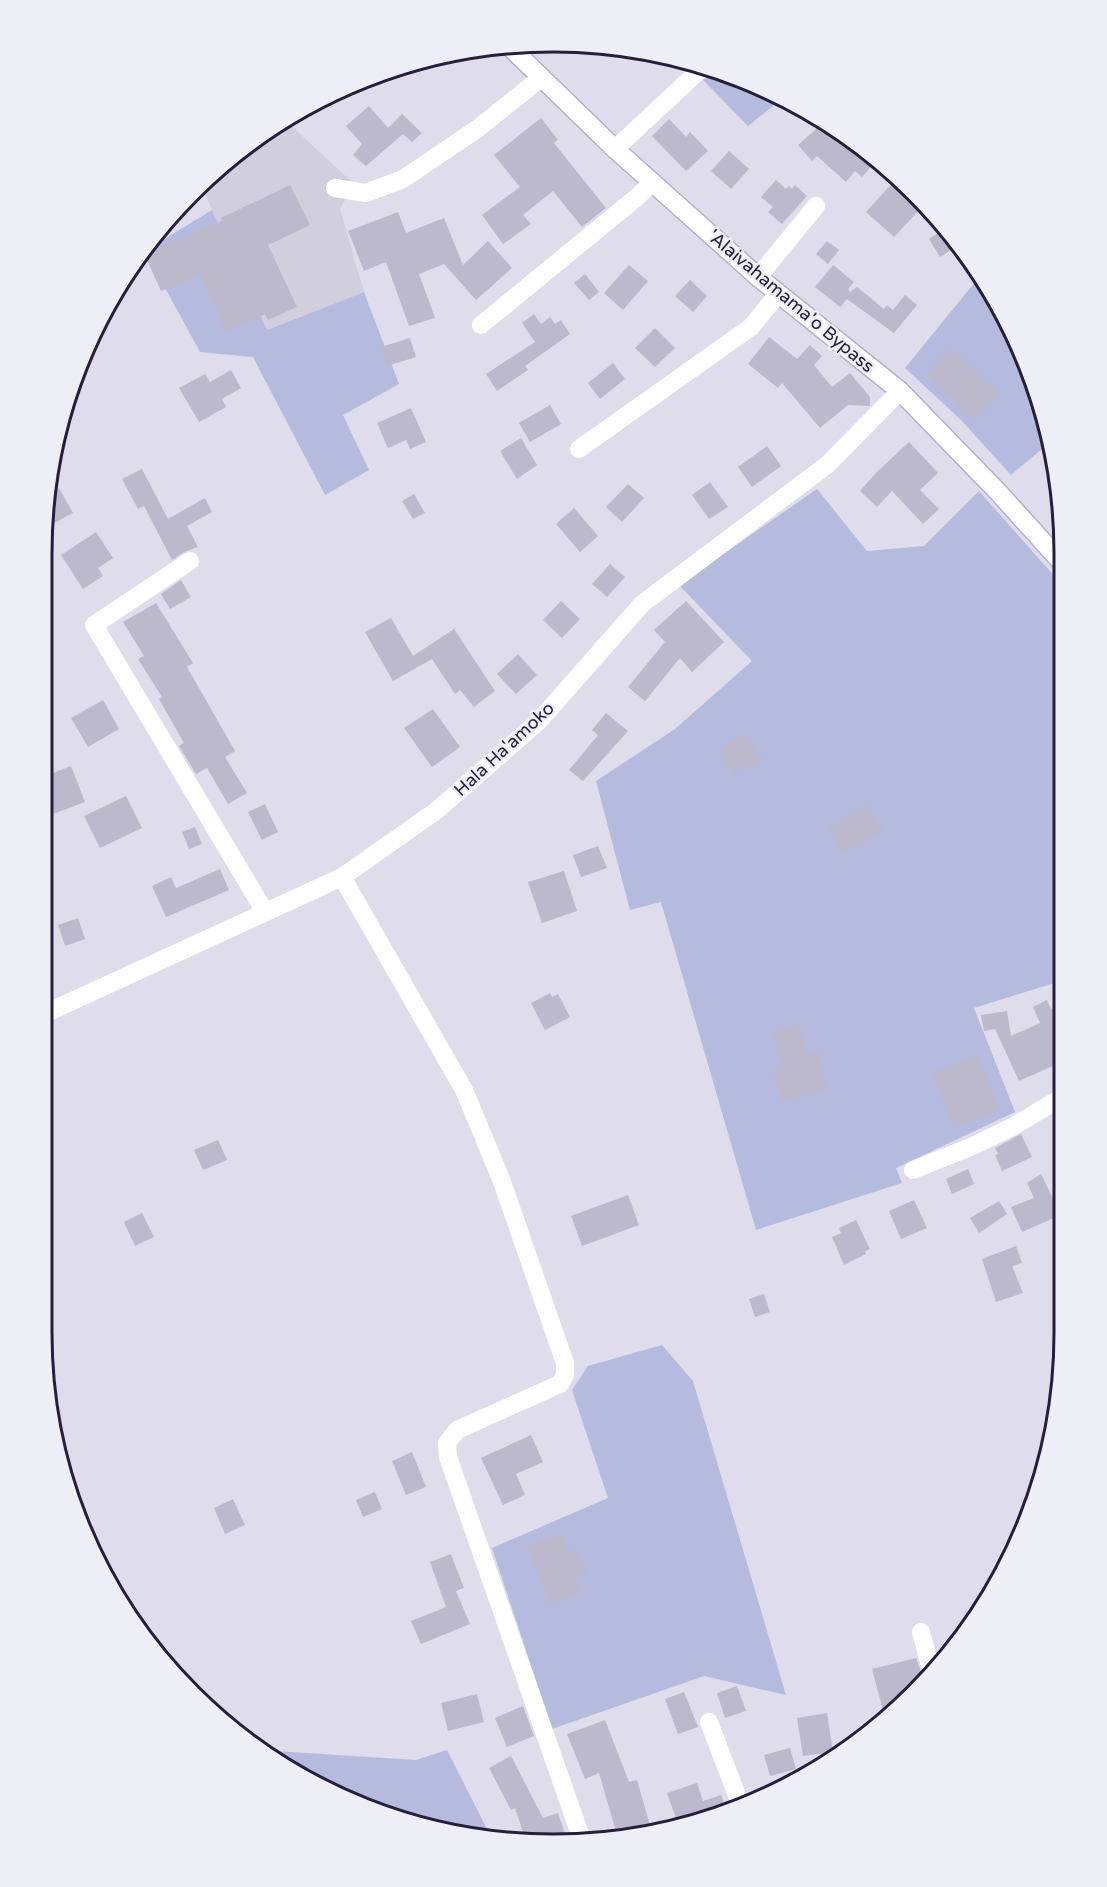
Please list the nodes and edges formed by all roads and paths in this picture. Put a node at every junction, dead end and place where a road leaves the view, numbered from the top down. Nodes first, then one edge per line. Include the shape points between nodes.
1 (517, 54) edge
2 (696, 74) edge
3 (541, 78) junction
4 (615, 149) junction
5 (652, 183) junction
6 (335, 188) dead end
7 (816, 206) dead end
8 (758, 278) junction
9 (778, 294) junction
10 (481, 325) dead end
11 (900, 391) junction
12 (579, 449) dead end
13 (1054, 554) edge
14 (190, 561) dead end
15 (342, 877) junction
16 (265, 912) junction
17 (52, 1010) edge
18 (1054, 1102) edge
19 (913, 1170) dead end
20 (921, 1632) dead end
21 (930, 1664) edge
22 (708, 1722) dead end
23 (738, 1799) edge
24 (580, 1833) edge

1 - 3 street, 'Alaivahamama'o Bypass
2 - 4 street
3 - 4 street, 'Alaivahamama'o Bypass
3 - 6 street via 477,129 403,179 366,193
4 - 5 street, 'Alaivahamama'o Bypass
5 - 8 street, 'Alaivahamama'o Bypass
5 - 10 street
7 - 8 street
8 - 9 street, 'Alaivahamama'o Bypass
9 - 11 street, 'Alaivahamama'o Bypass
9 - 12 street via 751,327
11 - 13 street, 'Alaivahamama'o Bypass
11 - 15 street, Hala Ha'amoko via 828,465 642,604 538,722 513,744 436,811
14 - 16 street via 94,625
15 - 16 street, Hala Ha'amoko
15 - 24 street via 464,1090 501,1179 565,1363 565,1376 560,1384 457,1430 447,1443 448,1457
16 - 17 street, Hala Ha'amoko
18 - 19 street via 973,1146
20 - 21 street
22 - 23 street

